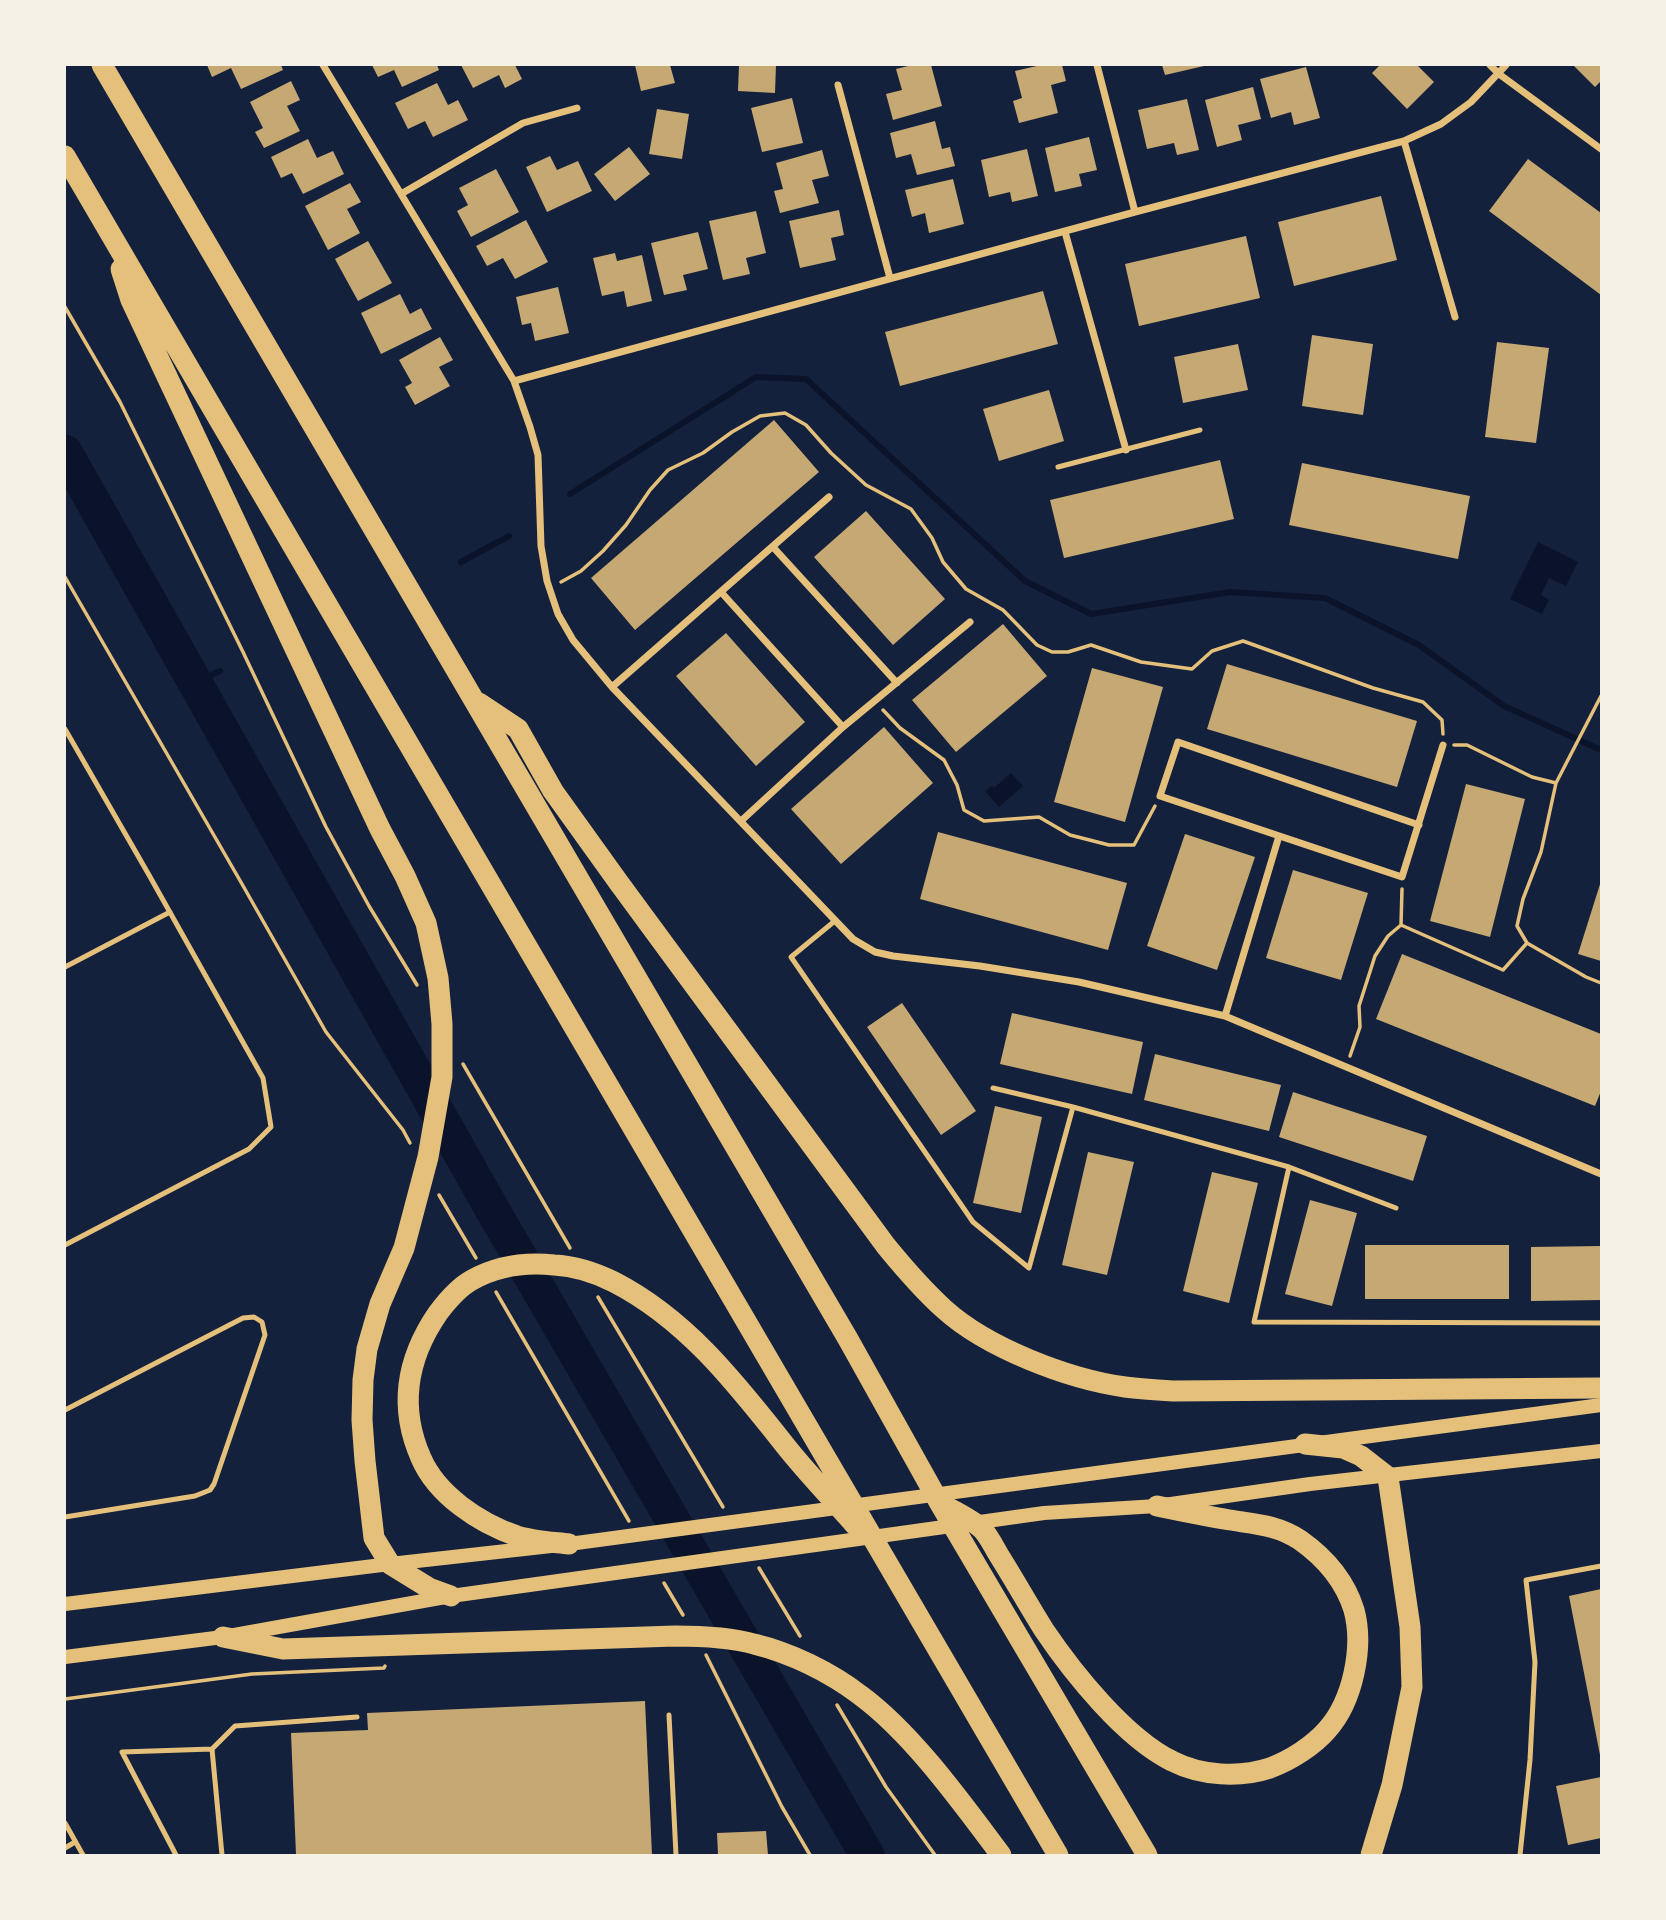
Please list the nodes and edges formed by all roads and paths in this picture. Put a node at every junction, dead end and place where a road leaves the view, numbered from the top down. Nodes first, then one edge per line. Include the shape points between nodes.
1 (102, 65) edge
2 (323, 65) edge
3 (1097, 65) edge
4 (1490, 65) edge
5 (1506, 65) edge
6 (1499, 74) junction
7 (838, 85) dead end
8 (578, 108) dead end
9 (1404, 141) junction
10 (1601, 149) edge
11 (65, 156) edge
12 (401, 194) junction
13 (1135, 212) junction
14 (1065, 232) junction
15 (110, 234) junction
16 (890, 278) junction
17 (65, 307) edge
18 (1455, 317) dead end
19 (514, 381) junction
20 (1200, 430) dead end
21 (1126, 450) junction
22 (1058, 467) dead end
23 (829, 497) dead end
24 (773, 547) junction
25 (65, 577) edge
26 (550, 589) junction
27 (721, 592) junction
28 (970, 622) dead end
29 (897, 683) junction
30 (612, 687) junction
31 (473, 699) junction
32 (1600, 699) edge
33 (875, 701) junction
34 (843, 727) junction
35 (65, 729) edge
36 (1443, 745) junction
37 (1556, 783) junction
38 (1160, 796) junction
39 (741, 821) junction
40 (1419, 824) junction
41 (1279, 836) junction
42 (1402, 877) junction
43 (170, 912) junction
44 (836, 920) junction
45 (1401, 925) junction
46 (1527, 943) junction
47 (65, 967) edge
48 (1601, 983) edge
49 (420, 990) dead end
50 (1225, 1016) junction
51 (460, 1058) dead end
52 (1348, 1067) junction
53 (993, 1088) dead end
54 (1073, 1107) junction
55 (415, 1153) dead end
56 (1289, 1167) junction
57 (1601, 1174) edge
58 (435, 1186) dead end
59 (1396, 1208) dead end
60 (65, 1245) edge
61 (572, 1251) dead end
62 (481, 1267) dead end
63 (494, 1290) dead end
64 (598, 1297) dead end
65 (1601, 1322) edge
66 (1601, 1388) edge
67 (1601, 1405) edge
68 (65, 1410) edge
69 (1305, 1444) junction
70 (1601, 1451) edge
71 (1388, 1477) junction
72 (939, 1502) junction
73 (1157, 1506) junction
74 (727, 1514) dead end
75 (65, 1517) edge
76 (631, 1524) dead end
77 (569, 1544) junction
78 (755, 1560) dead end
79 (887, 1562) junction
80 (390, 1564) junction
81 (1601, 1566) edge
82 (658, 1572) dead end
83 (451, 1596) junction
84 (65, 1604) edge
85 (686, 1620) dead end
86 (223, 1637) junction
87 (801, 1639) dead end
88 (706, 1656) dead end
89 (65, 1657) edge
90 (389, 1661) dead end
91 (834, 1698) dead end
92 (65, 1699) edge
93 (669, 1715) dead end
94 (357, 1717) dead end
95 (212, 1749) junction
96 (65, 1823) edge
97 (75, 1842) junction
98 (65, 1848) edge
99 (83, 1855) edge
100 (176, 1855) edge
101 (222, 1855) edge
102 (676, 1855) edge
103 (810, 1855) edge
104 (935, 1855) edge
105 (1001, 1855) edge
106 (1058, 1855) edge
107 (1147, 1855) edge
108 (1371, 1855) edge
109 (1520, 1855) edge

1 - 31 highway
2 - 12 street
3 - 13 street
4 - 6 street
5 - 6 street
6 - 9 street via 1441,124
6 - 10 street
7 - 16 street
8 - 12 street via 523,123
9 - 13 street
9 - 18 street
11 - 15 highway
12 - 19 street
13 - 14 street
14 - 16 street
14 - 21 street
15 - 79 highway
15 - 80 highway via 131,300 426,923 438,978 443,1077 404,1248 380,1304 363,1380 362,1420 374,1538
16 - 19 street
17 - 49 path via 127,415 326,827
19 - 26 street via 538,455 541,546
20 - 21 lane
21 - 22 lane
23 - 24 street
24 - 27 street
24 - 29 street
25 - 55 path via 326,1032 403,1130
26 - 30 street via 573,640
26 - 36 path via 603,551 668,470 760,416 785,413 806,425 866,485 911,509 943,562 966,589 1003,610 1037,645 1052,652 1068,652 1091,645 1141,662 1192,669 1212,651 1243,641 1423,702 1442,720
27 - 30 street
27 - 34 street
28 - 29 street
29 - 33 street
30 - 39 street
31 - 66 highway via 518,729 553,790 611,873 886,1246 946,1311 985,1338 1028,1360 1075,1375 1124,1387 1173,1391
31 - 72 highway
32 - 37 path
33 - 34 street
33 - 38 path via 900,728 944,760 964,810 984,821 1039,817 1070,835 1109,845 1134,845
34 - 39 street
35 - 43 lane
36 - 37 path via 1466,746 1532,777
36 - 40 street
37 - 46 path via 1541,852 1517,926
38 - 40 street via 1178,742
38 - 41 street
39 - 44 street
40 - 42 street
41 - 42 street
41 - 50 street
42 - 45 path
43 - 47 lane
43 - 60 lane via 263,1079 271,1127 249,1149
44 - 50 street via 853,939 875,952 1079,982
44 - 54 lane via 791,957 973,1222 1029,1268
45 - 46 path via 1503,970
45 - 52 path via 1375,956 1359,1006 1360,1027
46 - 48 path
50 - 52 street
51 - 61 path
52 - 57 street
53 - 54 lane
54 - 56 lane
56 - 59 lane
56 - 65 lane via 1254,1322
58 - 62 path
63 - 76 path
64 - 74 path
67 - 69 main road
68 - 75 lane via 243,1318 262,1322 265,1335 209,1490
69 - 71 highway via 1343,1448
69 - 77 main road
70 - 71 main road
71 - 73 main road
71 - 108 highway via 1410,1627 1412,1687 1392,1785
72 - 73 highway via 983,1529 1072,1667 1116,1718 1148,1746 1201,1772 1236,1774 1270,1768 1300,1753 1328,1730 1346,1699 1356,1667 1354,1611 1343,1585 1324,1558 1298,1538 1267,1524
72 - 107 highway
73 - 83 main road via 1044,1513
77 - 79 highway via 519,1536 488,1524 461,1506 422,1460 411,1431 407,1398 412,1363 426,1331 446,1302 470,1281 498,1269 533,1263 570,1266 613,1281 657,1309 723,1369
77 - 80 main road
78 - 87 path
79 - 106 highway
80 - 83 highway
80 - 84 main road
81 - 109 lane via 1526,1580 1535,1662
82 - 85 path
83 - 86 main road
86 - 89 main road
86 - 105 highway via 283,1649 713,1636 754,1643 829,1676 886,1717 949,1787
88 - 103 path
90 - 92 path via 384,1668 252,1674
91 - 104 path via 886,1787
93 - 102 lane
94 - 95 lane via 235,1726
95 - 100 lane via 122,1752
95 - 101 lane
96 - 97 lane
97 - 98 lane
97 - 99 lane

